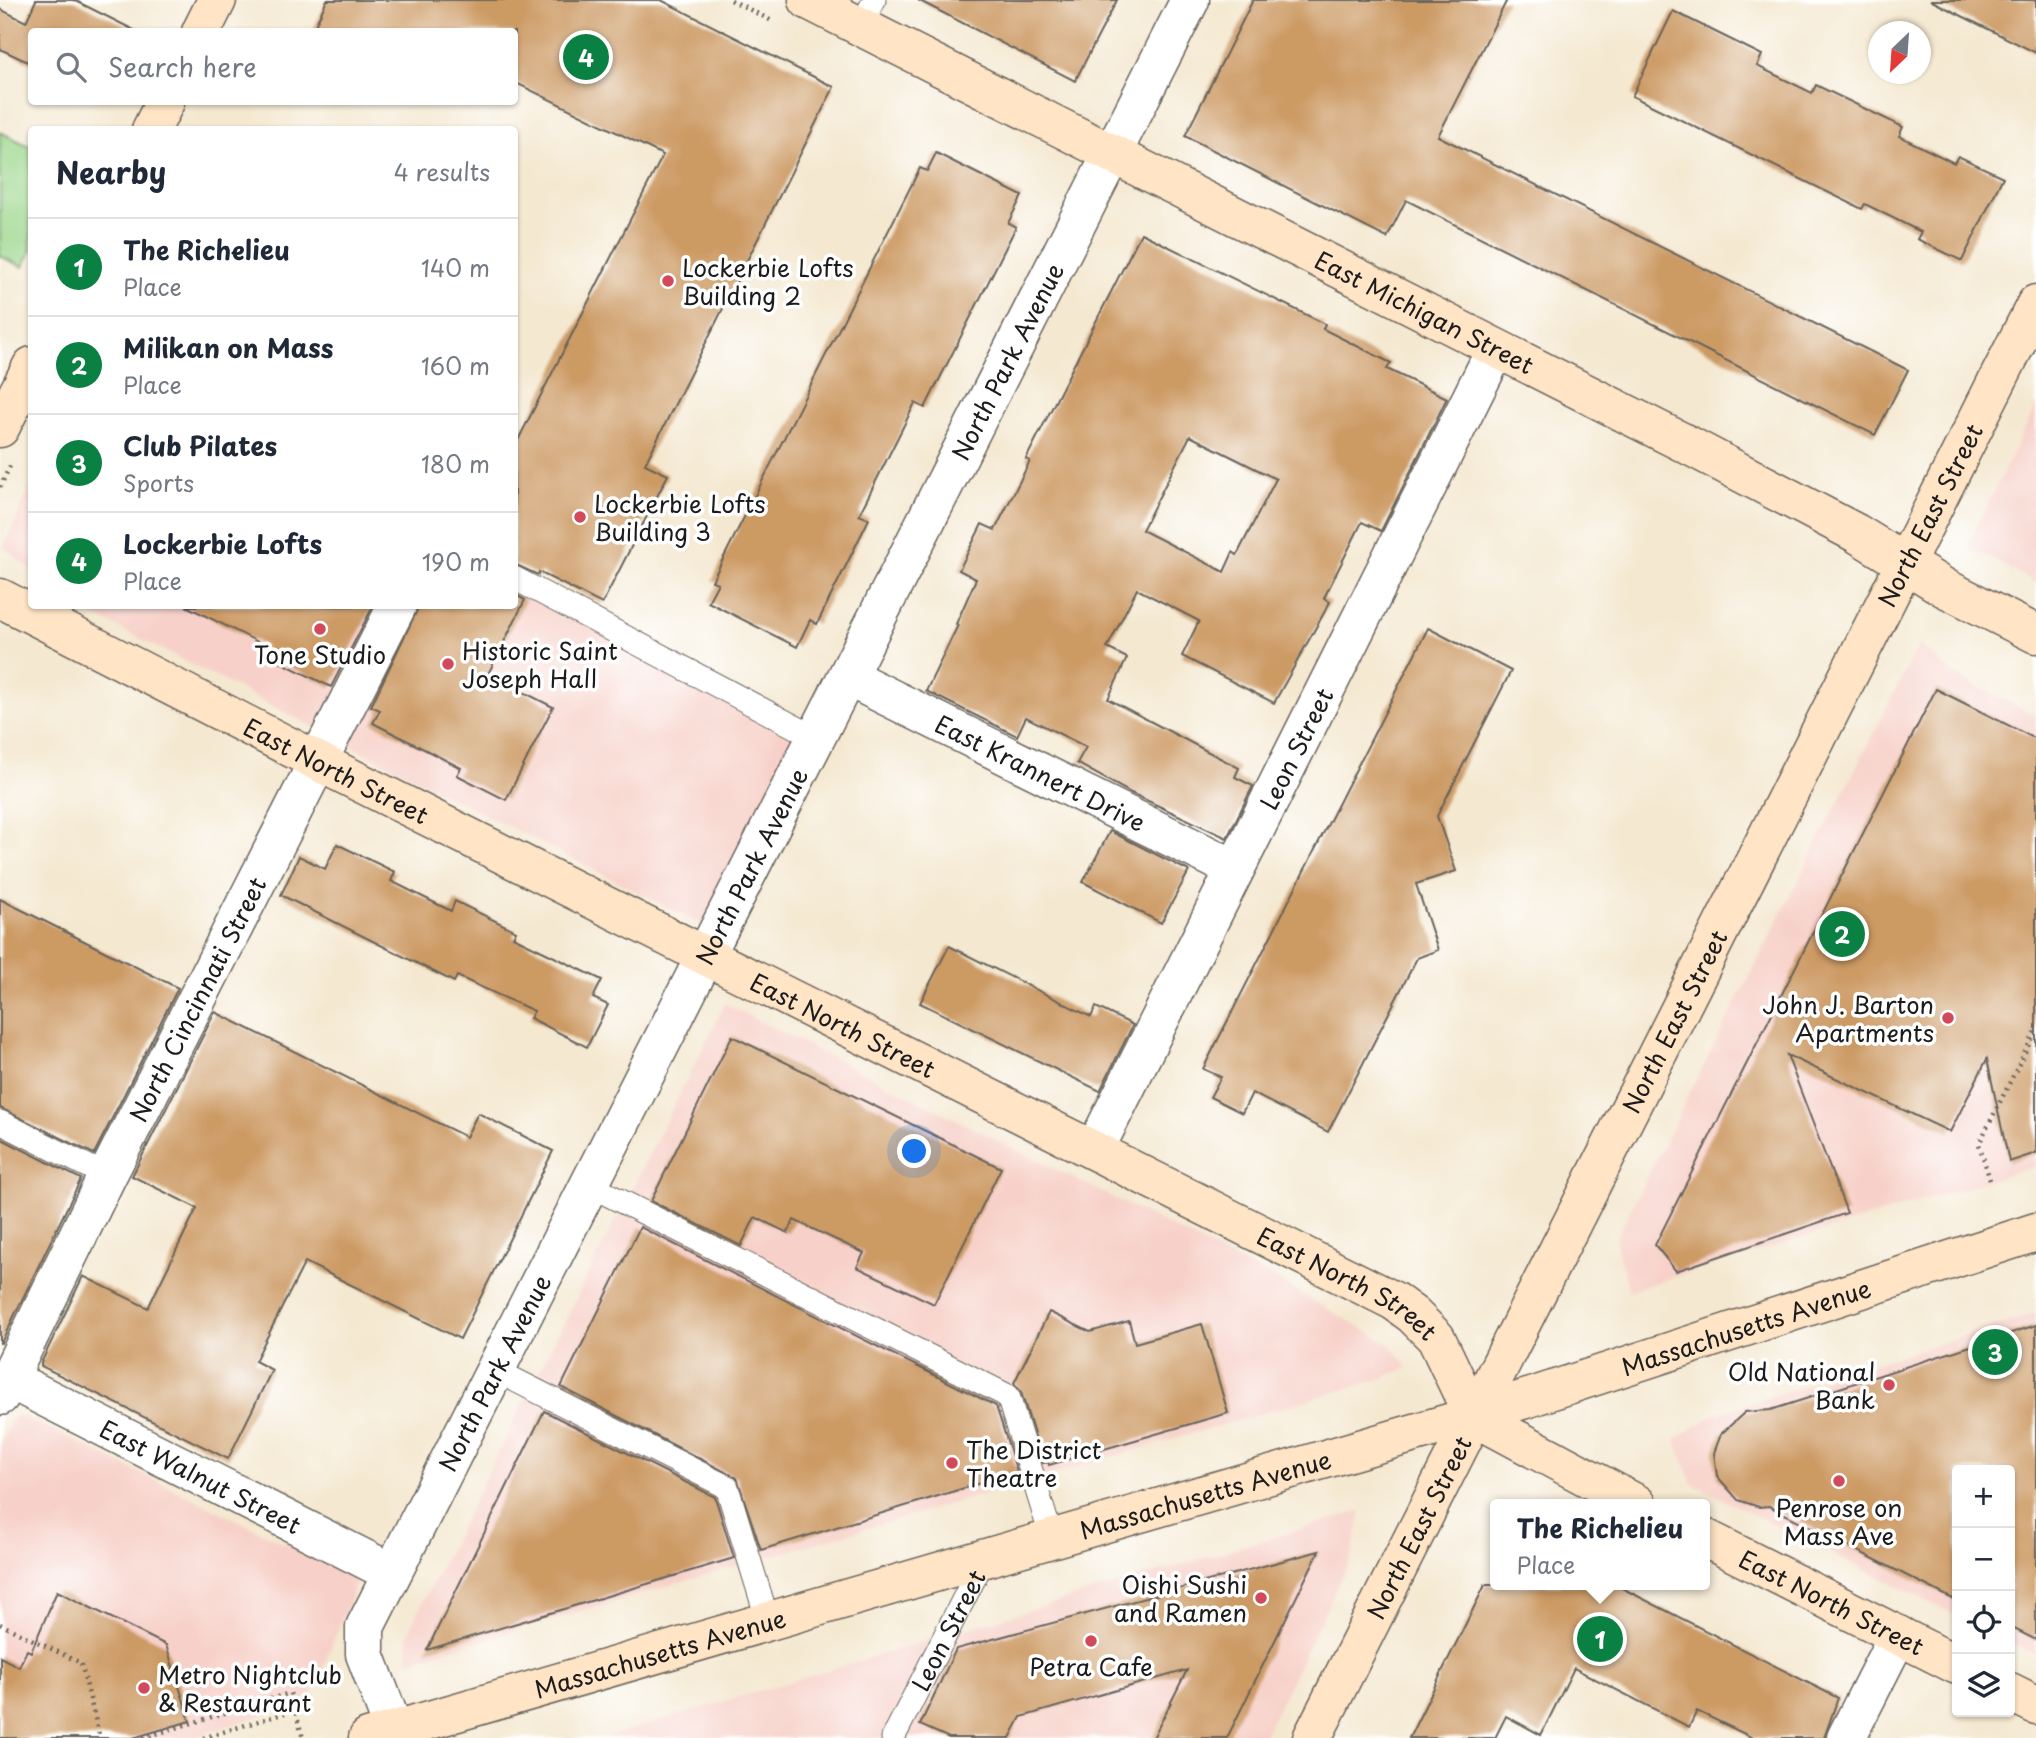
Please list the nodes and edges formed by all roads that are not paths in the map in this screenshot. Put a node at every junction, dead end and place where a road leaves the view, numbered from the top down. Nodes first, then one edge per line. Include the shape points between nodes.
1 (216, 0) edge
2 (808, 0) edge
3 (1190, 0) edge
4 (868, 13) edge
5 (203, 28) edge
6 (164, 105) edge
7 (153, 126) edge
8 (1114, 152) junction
9 (2036, 304) edge
10 (1496, 349) junction
11 (28, 374) edge
12 (0, 428) edge
13 (1905, 563) junction
14 (518, 580) edge
15 (0, 598) edge
16 (396, 609) edge
17 (2036, 634) edge
18 (848, 677) junction
19 (816, 738) junction
20 (319, 762) junction
21 (1235, 869) junction
22 (706, 956) junction
23 (0, 1122) edge
24 (1095, 1149) junction
25 (107, 1176) junction
26 (589, 1185) junction
27 (2036, 1232) edge
28 (495, 1370) junction
29 (4, 1387) edge
30 (1474, 1416) junction
31 (1628, 1499) edge
32 (1052, 1539) junction
33 (1710, 1541) edge
34 (984, 1559) junction
35 (392, 1573) junction
36 (768, 1621) junction
37 (1898, 1635) junction
38 (1952, 1662) edge
39 (2015, 1694) edge
40 (2036, 1705) edge
41 (386, 1735) edge
42 (892, 1738) edge
43 (1312, 1738) edge
44 (1846, 1738) edge

1 - 5 main road
2 - 4 main road, East Michigan Street
3 - 8 street, North Park Avenue
4 - 8 main road, East Michigan Street
6 - 7 main road
8 - 10 main road, East Michigan Street
8 - 18 street, North Park Avenue
9 - 13 main road, North East Street
10 - 13 main road, East Michigan Street via 1716,459
10 - 21 street, Leon Street
11 - 12 main road
13 - 17 main road, East Michigan Street
13 - 30 main road, North East Street
14 - 19 lane
15 - 20 main road, East North Street
16 - 20 street, North Cincinnati Street
18 - 19 street, North Park Avenue
18 - 21 street, East Krannert Drive
19 - 22 street, North Park Avenue
20 - 22 main road, East North Street
20 - 25 street, North Cincinnati Street
21 - 24 street, Leon Street
22 - 24 main road, East North Street
22 - 26 street, North Park Avenue
23 - 25 lane
24 - 30 main road, East North Street via 1394,1301 1437,1338
25 - 29 street, North Cincinnati Street
26 - 28 street, North Park Avenue
26 - 32 lane via 1008,1395
27 - 30 main road, Massachusetts Avenue
28 - 35 street, North Park Avenue
28 - 36 lane via 727,1487
29 - 35 street, East Walnut Street
30 - 31 main road
30 - 32 main road, Massachusetts Avenue
30 - 43 main road, North East Street
32 - 34 main road, Massachusetts Avenue
33 - 37 main road, East North Street
34 - 36 main road, Massachusetts Avenue
34 - 42 lane, Leon Street
35 - 41 street, North Park Avenue via 365,1627 363,1643
36 - 41 main road, Massachusetts Avenue
37 - 38 main road, East North Street
37 - 44 street
39 - 40 main road

